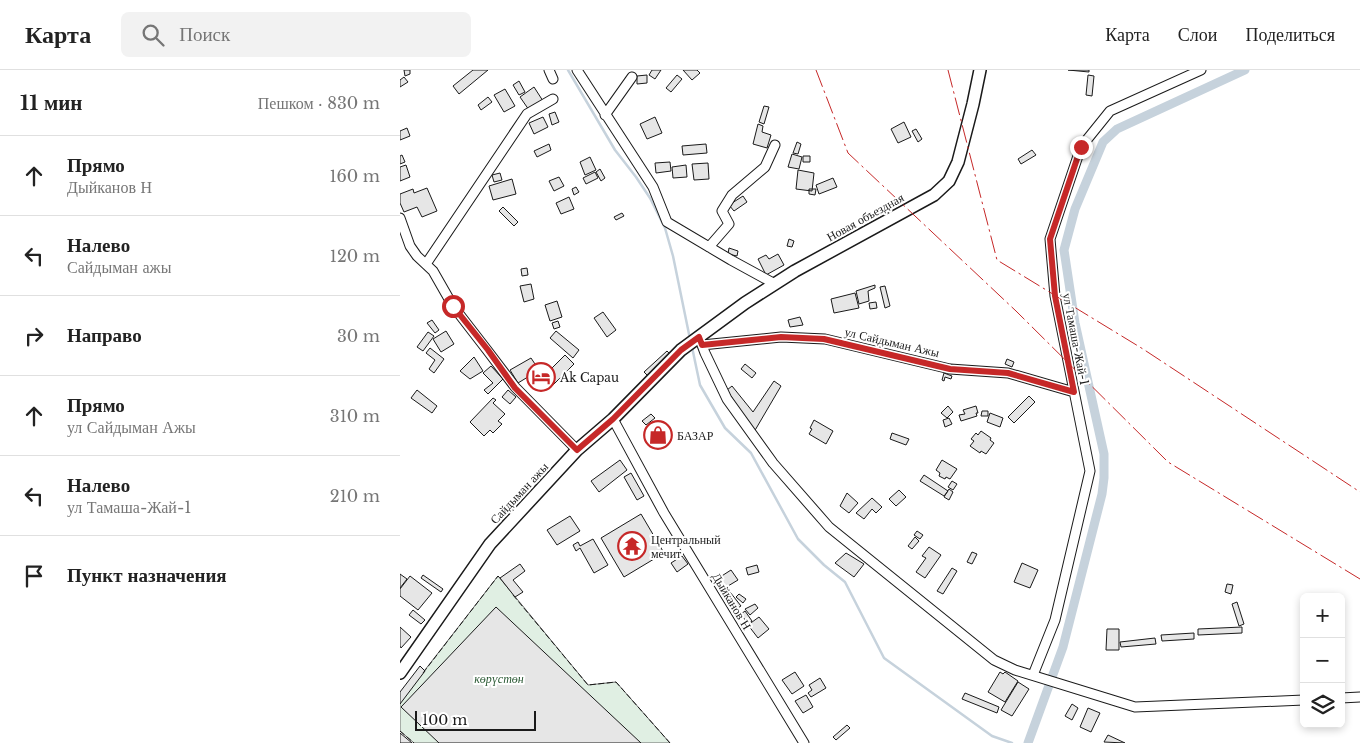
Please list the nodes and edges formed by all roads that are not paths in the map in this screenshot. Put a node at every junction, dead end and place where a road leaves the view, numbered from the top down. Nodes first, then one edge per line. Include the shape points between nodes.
1 (549, 70) edge
2 (577, 70) edge
3 (980, 70) edge
4 (1200, 70) edge
5 (632, 77) dead end
6 (553, 79) dead end
7 (553, 99) dead end
8 (605, 115) junction
9 (775, 145) dead end
10 (400, 218) edge
11 (709, 247) junction
12 (426, 264) junction
13 (775, 284) junction
14 (699, 340) junction
15 (681, 350) joint
16 (1074, 392) junction
17 (613, 419) junction
18 (577, 450) junction
19 (400, 674) edge
20 (1033, 676) junction
21 (1360, 697) edge
22 (1345, 698) edge
23 (1300, 700) edge
24 (804, 743) edge

1 - 6 street
2 - 8 street
3 - 13 main road, Новая объездная via 958,162 949,181 934,195
4 - 16 street, ул Тамаша-Жай-1 via 1110,111 1081,147 1050,239 1055,296
5 - 8 street
7 - 12 street via 528,114
8 - 11 street via 653,187 667,222
9 - 11 street via 765,167 732,195 722,211 729,224
10 - 12 street via 410,246
11 - 13 street
12 - 18 street via 453,306 515,388
13 - 14 main road, Новая объездная
14 - 15 main road, Новая объездная
14 - 16 street, ул Сайдыман Ажы via 824,339 950,369 1008,373
14 - 20 street via 727,399 773,463 829,528 994,660
15 - 17 main road, Сайдыман ажы
16 - 20 street, ул Тамаша-Жай-1 via 1090,471 1055,620
17 - 18 main road, Сайдыман ажы
17 - 24 street, Дыйканов Н via 664,512
18 - 19 main road, Сайдыман ажы via 490,544
20 - 23 street via 1135,707
21 - 22 street

